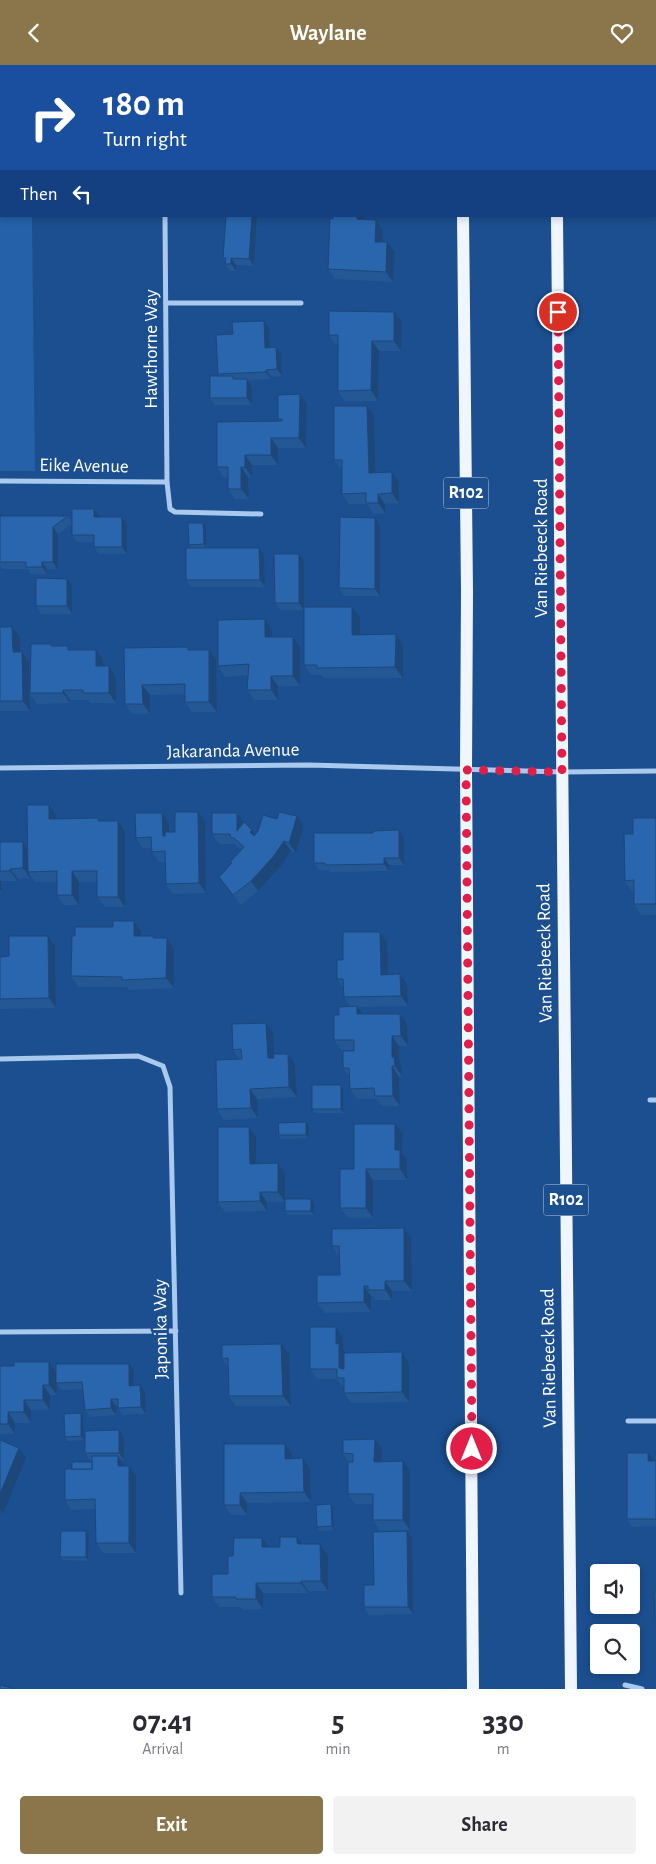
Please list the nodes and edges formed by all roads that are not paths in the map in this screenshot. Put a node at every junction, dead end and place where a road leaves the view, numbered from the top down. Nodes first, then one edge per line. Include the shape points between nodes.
1 (165, 217) edge
2 (463, 217) edge
3 (557, 217) edge
4 (166, 303) junction
5 (301, 303) dead end
6 (0, 481) edge
7 (167, 482) junction
8 (261, 514) dead end
9 (0, 768) edge
10 (466, 770) junction
11 (656, 771) edge
12 (562, 772) junction
13 (0, 1059) edge
14 (176, 1331) junction
15 (0, 1332) edge
16 (628, 1421) dead end
17 (656, 1421) edge
18 (181, 1593) dead end
19 (624, 1685) dead end
20 (473, 1689) edge
21 (571, 1689) edge
22 (642, 1689) edge

1 - 4 street, Hawthorne Way
2 - 10 main road, R102
3 - 12 main road, Van Riebeeck Road / R102
4 - 5 street
4 - 7 street, Hawthorne Way
6 - 7 street, Eike Avenue
7 - 8 street, Hawthorne Way via 171,511
9 - 10 street, Jakaranda Avenue via 308,765
10 - 12 street, Jakaranda Avenue
10 - 20 main road, R102
11 - 12 street, Jakaranda Avenue
12 - 21 main road, Van Riebeeck Road / R102
13 - 14 street, Japonika Way via 138,1056 162,1066 170,1087
14 - 15 street
14 - 18 street, Japonika Way
16 - 17 street
19 - 22 street

